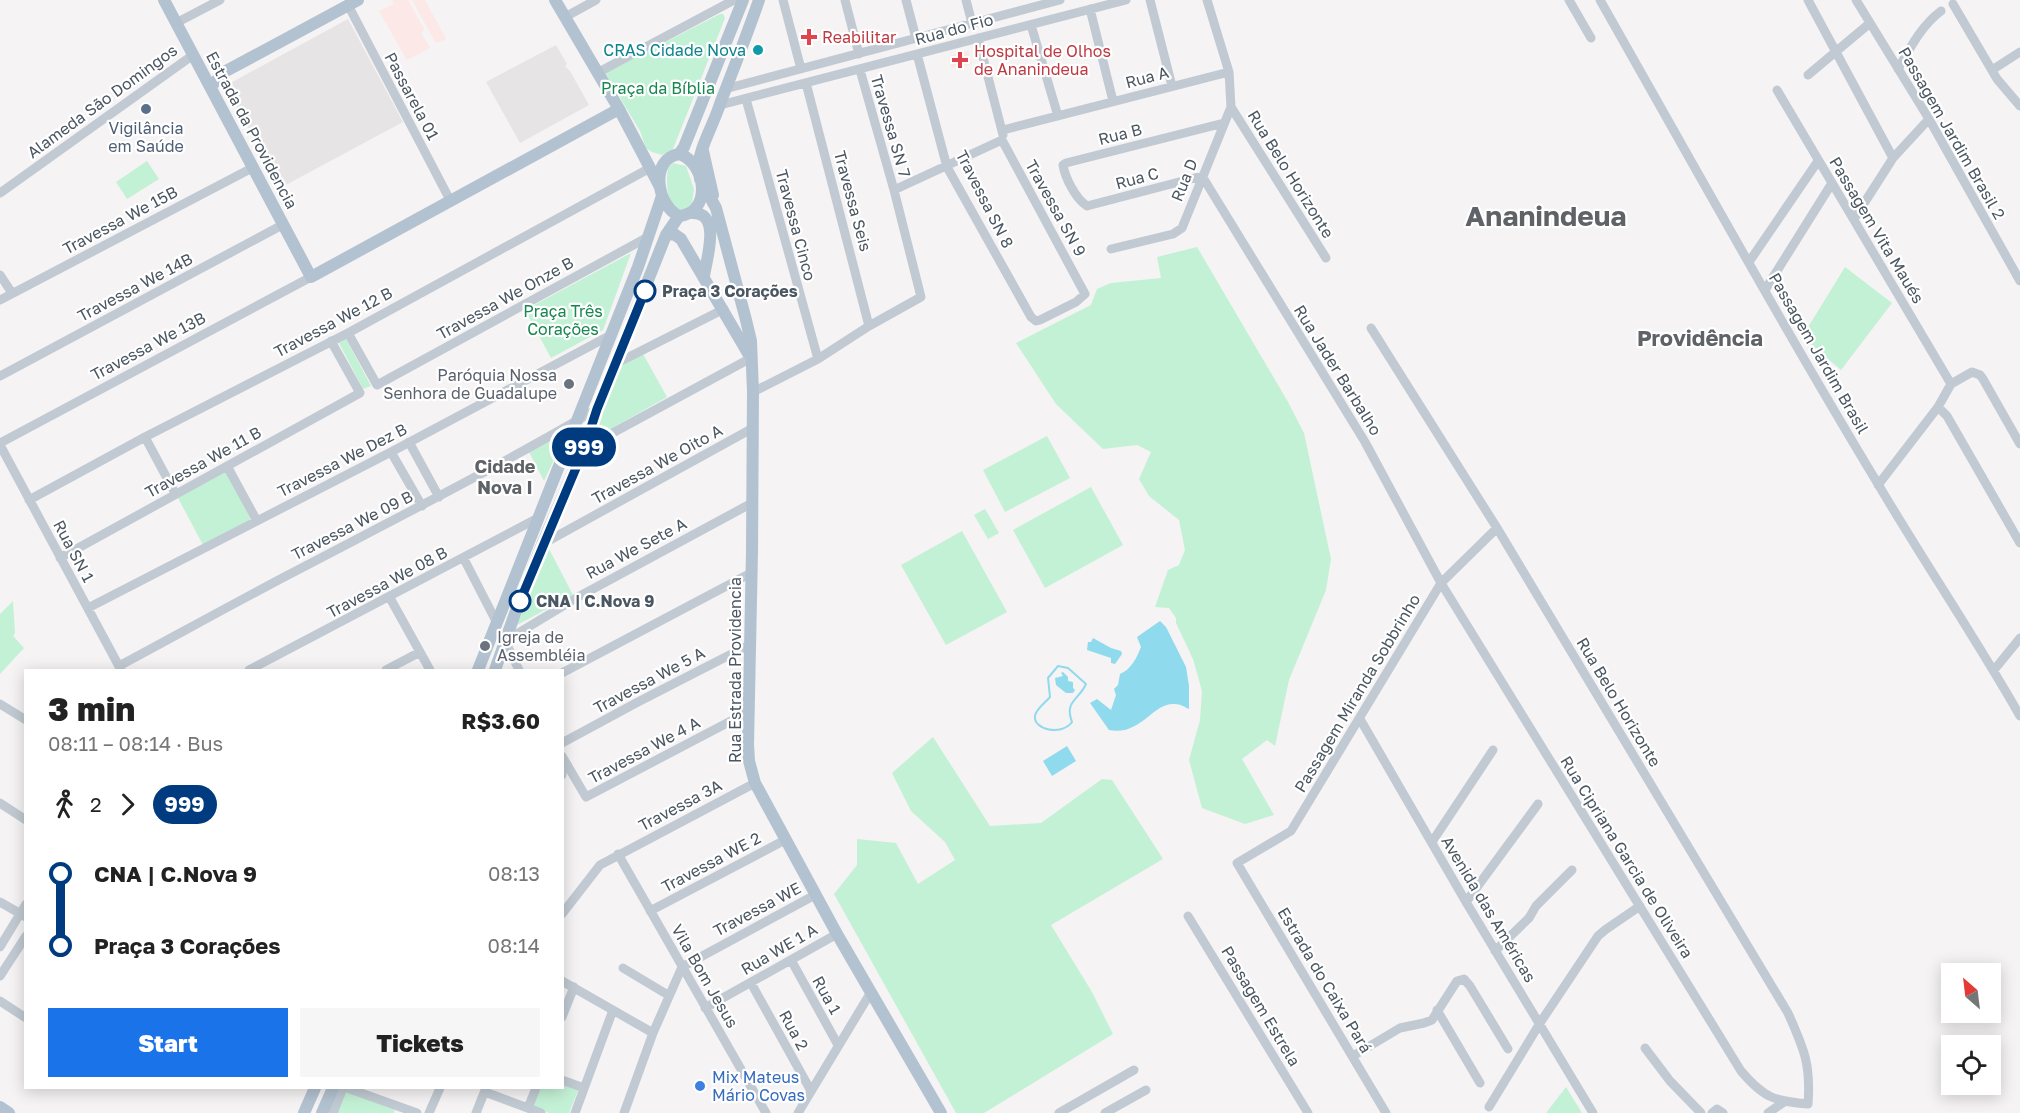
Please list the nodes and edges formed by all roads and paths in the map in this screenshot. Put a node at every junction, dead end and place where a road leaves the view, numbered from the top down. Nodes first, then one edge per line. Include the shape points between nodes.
1 (164, 0) edge
2 (220, 0) edge
3 (555, 0) edge
4 (596, 0) edge
5 (734, 0) edge
6 (743, 0) edge
7 (759, 0) edge
8 (783, 0) edge
9 (845, 0) edge
10 (906, 0) edge
11 (966, 0) edge
12 (1060, 0) edge
13 (1126, 0) edge
14 (1149, 0) edge
15 (1207, 0) edge
16 (1569, 0) edge
17 (1600, 0) edge
18 (1808, 0) edge
19 (1856, 0) edge
20 (353, 3) edge
21 (1028, 4) edge
22 (1953, 4) dead end
23 (1090, 9) junction
24 (1941, 11) dead end
25 (1012, 13) junction
26 (565, 17) junction
27 (995, 17) junction
28 (176, 23) junction
29 (972, 23) junction
30 (1870, 23) junction
31 (1031, 24) junction
32 (1015, 29) junction
33 (998, 33) junction
34 (916, 38) junction
35 (978, 38) junction
36 (1591, 38) dead end
37 (1836, 51) junction
38 (2020, 52) edge
39 (859, 54) junction
40 (917, 54) junction
41 (193, 55) junction
42 (201, 69) junction
43 (801, 69) junction
44 (1898, 69) junction
45 (860, 70) junction
46 (1992, 70) junction
47 (226, 71) junction
48 (1229, 72) junction
49 (597, 73) junction
50 (713, 75) junction
51 (1808, 75) dead end
52 (806, 83) junction
53 (726, 84) junction
54 (1172, 86) junction
55 (210, 87) junction
56 (1777, 90) dead end
57 (746, 99) junction
58 (1113, 101) junction
59 (720, 105) junction
60 (2020, 106) edge
61 (1231, 107) junction
62 (619, 109) junction
63 (698, 112) junction
64 (1058, 116) junction
65 (1929, 119) junction
66 (713, 121) junction
67 (1224, 123) junction
68 (1003, 135) junction
69 (638, 143) junction
70 (702, 149) junction
71 (672, 156) junction
72 (1893, 158) junction
73 (1818, 160) junction
74 (254, 166) junction
75 (947, 166) junction
76 (650, 168) junction
77 (698, 174) junction
78 (1202, 176) junction
79 (1832, 183) junction
80 (894, 190) junction
81 (661, 191) junction
82 (0, 193) edge
83 (450, 200) junction
84 (1080, 201) joint
85 (716, 208) junction
86 (685, 214) junction
87 (1854, 219) junction
88 (284, 224) junction
89 (666, 235) junction
90 (648, 237) junction
91 (1111, 249) dead end
92 (1326, 258) dead end
93 (1749, 262) junction
94 (0, 275) edge
95 (704, 276) junction
96 (311, 277) junction
97 (2020, 281) edge
98 (1765, 290) junction
99 (12, 293) junction
100 (0, 300) edge
101 (723, 309) junction
102 (1031, 317) joint
103 (869, 326) junction
104 (1371, 328) dead end
105 (348, 333) junction
106 (609, 336) junction
107 (331, 341) junction
108 (751, 358) junction
109 (818, 359) junction
110 (617, 363) junction
111 (0, 376) edge
112 (1951, 384) junction
113 (753, 392) junction
114 (1938, 407) junction
115 (597, 409) junction
116 (575, 422) junction
117 (753, 428) junction
118 (145, 437) junction
119 (409, 442) junction
120 (0, 444) edge
121 (2020, 444) edge
122 (584, 449) junction
123 (391, 452) junction
124 (227, 466) junction
125 (1878, 485) junction
126 (175, 493) junction
127 (439, 497) junction
128 (29, 500) junction
129 (752, 503) junction
130 (422, 506) junction
131 (538, 518) junction
132 (257, 521) junction
133 (1497, 528) junction
134 (544, 540) junction
135 (2020, 543) edge
136 (60, 558) junction
137 (464, 559) junction
138 (751, 573) junction
139 (1441, 583) junction
140 (390, 598) junction
141 (88, 608) junction
142 (496, 627) junction
143 (2020, 638) edge
144 (505, 641) junction
145 (751, 645) junction
146 (420, 652) junction
147 (120, 668) edge
148 (251, 669) edge
149 (388, 669) edge
150 (429, 669) edge
151 (478, 669) edge
152 (495, 669) edge
153 (519, 669) edge
154 (1994, 670) junction
155 (564, 672) edge
156 (0, 704) edge
157 (748, 712) junction
158 (2020, 716) edge
159 (24, 719) edge
160 (1360, 719) junction
161 (564, 742) edge
162 (1493, 750) dead end
163 (564, 759) edge
164 (755, 783) junction
165 (0, 803) edge
166 (1538, 804) dead end
167 (24, 819) edge
168 (785, 840) junction
169 (1432, 842) junction
170 (618, 854) junction
171 (1237, 863) joint
172 (1572, 870) dead end
173 (815, 895) junction
174 (0, 902) edge
175 (1466, 902) junction
176 (1640, 906) junction
177 (564, 911) edge
178 (650, 911) junction
179 (22, 916) edge
180 (1188, 916) dead end
181 (837, 934) junction
182 (24, 939) edge
183 (0, 946) edge
184 (1495, 951) junction
185 (790, 960) junction
186 (682, 967) junction
187 (623, 968) dead end
188 (0, 976) edge
189 (564, 982) edge
190 (751, 983) junction
191 (574, 987) junction
192 (871, 992) junction
193 (668, 995) junction
194 (0, 1001) edge
195 (705, 1008) junction
196 (613, 1010) junction
197 (1437, 1010) junction
198 (564, 1012) edge
199 (24, 1017) edge
200 (1540, 1023) junction
201 (653, 1033) junction
202 (838, 1045) junction
203 (1645, 1048) dead end
204 (1508, 1049) dead end
205 (1353, 1056) junction
206 (1134, 1070) dead end
207 (564, 1081) edge
208 (1480, 1083) dead end
209 (584, 1088) junction
210 (315, 1089) edge
211 (333, 1089) edge
212 (345, 1089) edge
213 (348, 1089) edge
214 (440, 1089) edge
215 (536, 1089) edge
216 (486, 1090) edge
217 (1146, 1090) dead end
218 (811, 1091) junction
219 (1784, 1102) junction
220 (1808, 1104) junction
221 (0, 1107) edge
222 (1489, 1107) dead end
223 (528, 1108) junction
224 (9, 1113) edge
225 (304, 1113) edge
226 (322, 1113) edge
227 (333, 1113) edge
228 (417, 1113) edge
229 (429, 1113) edge
230 (476, 1113) edge
231 (541, 1113) edge
232 (575, 1113) edge
233 (624, 1113) edge
234 (766, 1113) edge
235 (798, 1113) edge
236 (941, 1113) edge
237 (1059, 1113) edge
238 (1105, 1113) edge
239 (1308, 1113) edge
240 (1386, 1113) edge
241 (1593, 1113) edge
242 (1701, 1113) edge
243 (1712, 1113) edge
244 (1723, 1113) edge
245 (1767, 1113) edge
246 (1813, 1113) edge

1 - 28 main road, Estrada da Providencia
2 - 28 street
3 - 26 main road
4 - 26 street
5 - 49 street
6 - 50 main road
7 - 53 main road
8 - 43 street
9 - 39 street
10 - 34 street
11 - 29 street
12 - 21 street, Rua do Fio
13 - 23 street, Rua do Fio
14 - 54 street
15 - 48 street, Rua D
16 - 36 street
17 - 93 street, Passagem Jardim Brasil
18 - 37 street
19 - 30 street, Passagem Jardim Brasil 2
20 - 47 main road
20 - 83 street, Passarela 01
21 - 25 street, Rua do Fio
22 - 46 street
23 - 31 street, Rua do Fio
23 - 58 street
24 - 44 street via 1917,36
25 - 27 street, Rua do Fio
25 - 32 street via 1010,22
26 - 49 main road
27 - 29 street, Rua do Fio
27 - 33 street via 1000,25
28 - 41 main road, Estrada da Providencia
29 - 34 street, Rua do Fio
30 - 37 street
30 - 44 street, Passagem Jardim Brasil 2
31 - 32 street, Rua do Fio
31 - 64 street
32 - 33 street, Rua do Fio
33 - 35 street, Rua do Fio
34 - 39 street, Rua do Fio
35 - 40 street, Rua do Fio
35 - 68 street, Travessa SN 9
37 - 51 street
37 - 72 street
38 - 46 street
39 - 43 street, Rua do Fio
40 - 45 street, Rua do Fio
40 - 75 street, Travessa SN 8
41 - 42 main road, Estrada da Providencia
41 - 82 street, Alameda São Domingos
42 - 47 main road via 210,73
42 - 55 main road, Estrada da Providencia
43 - 53 street, Rua do Fio
44 - 65 street, Passagem Jardim Brasil 2
45 - 52 street, Rua do Fio
45 - 80 street, Travessa SN 7
46 - 60 street
47 - 55 main road
48 - 54 street, Rua A
48 - 61 street, Rua D
49 - 62 main road
50 - 53 main road via 721,74
50 - 63 main road
52 - 57 street, Rua do Fio
52 - 103 street, Travessa Seis
53 - 59 main road
54 - 58 street, Rua A
55 - 74 main road, Estrada da Providencia
56 - 73 street, Passagem Vita Maués
57 - 59 street, Rua do Fio
57 - 109 street, Travessa Cinco
58 - 64 street, Rua A
59 - 66 main road
61 - 67 street, Rua D
61 - 92 street, Rua Belo Horizonte
62 - 69 main road
62 - 83 main road, Travessa We 13B
63 - 66 main road
63 - 71 main road via 684,147
64 - 68 street, Rua A
65 - 72 street
65 - 97 street, Passagem Jardim Brasil 2
66 - 70 main road
67 - 78 street, Rua D
67 - 84 street, Rua B via 1066,163 1064,171
68 - 75 street, Rua A
68 - 102 street, Travessa SN 9 via 1085,294 1046,318 1036,321
69 - 71 main road via 655,157
69 - 76 main road
70 - 77 main road
70 - 85 main road
71 - 77 main road via 689,159
71 - 81 main road via 660,172
72 - 87 street
73 - 79 street, Passagem Vita Maués
73 - 93 street
74 - 88 main road, Estrada da Providencia
74 - 99 street, Travessa We 15B
75 - 80 street, Rua A
75 - 102 street, Travessa SN 8
76 - 81 main road
76 - 105 street, Travessa We 12 B
77 - 85 main road, Rua Estrada Providencia
77 - 86 main road via 702,200
78 - 84 street, Rua C via 1087,206
78 - 91 street, Rua D via 1179,230
78 - 139 street, Rua Jader Barbalho via 1365,442
79 - 87 street, Passagem Vita Maués
79 - 98 street
80 - 103 street, Travessa SN 7 via 921,297
81 - 86 main road via 669,211
81 - 90 main road
83 - 96 main road, Travessa We 13B
85 - 108 main road, Rua Estrada Providencia via 746,316
86 - 89 main road
86 - 95 main road via 701,214 710,224
87 - 112 street, Passagem Vita Maués
88 - 96 main road, Estrada da Providencia
88 - 111 street, Travessa We 14B
89 - 95 main road, Rua Estrada Providencia via 679,236
89 - 110 main road
90 - 105 street, Travessa We Onze B via 376,385
90 - 106 main road
93 - 98 street, Passagem Jardim Brasil
94 - 99 street
95 - 101 main road, Rua Estrada Providencia
96 - 120 street, Travessa We 13B
98 - 125 street, Passagem Jardim Brasil
99 - 100 street, Travessa We 15B
101 - 108 main road, Rua Estrada Providencia
101 - 110 street
103 - 109 street
104 - 133 street, Rua Belo Horizonte
105 - 107 street, Travessa We 12 B
106 - 116 main road
106 - 119 street, Travessa We Dez B
107 - 118 street, Travessa We 12 B
107 - 124 street, Travessa We 11 B via 360,393
108 - 113 main road, Rua Estrada Providencia
108 - 122 street
109 - 113 street
110 - 115 main road
112 - 114 street
112 - 121 street via 1972,372 1980,375
113 - 117 main road, Rua Estrada Providencia
114 - 125 street
114 - 135 street via 1947,416
115 - 116 street, Travessa We 09 B
115 - 122 main road
116 - 127 street, Travessa We 09 B
116 - 131 main road
117 - 129 main road, Rua Estrada Providencia
117 - 134 street, Travessa We Oito A
118 - 126 street
118 - 128 street, Travessa We 12 B
119 - 123 street, Travessa We Dez B
119 - 127 street
120 - 128 street, Rua SN 1
122 - 134 main road
123 - 130 street
123 - 132 street, Travessa We Dez B
124 - 126 street, Travessa We 11 B
124 - 132 street
125 - 154 street, Passagem Jardim Brasil
126 - 136 street, Travessa We 11 B
127 - 130 street, Travessa We 09 B
128 - 136 street, Rua SN 1
129 - 138 main road, Rua Estrada Providencia
129 - 144 street, Rua We Sete A
130 - 147 street, Travessa We 09 B
131 - 137 street, Travessa We 08 B
131 - 142 main road
132 - 141 street, Travessa We Dez B
133 - 139 street, Passagem Miranda Sobbrinho
133 - 220 street, Rua Belo Horizonte via 1788,1013 1806,1054
134 - 144 main road
136 - 141 street, Rua SN 1
137 - 140 street, Travessa We 08 B
137 - 142 street
138 - 145 main road, Rua Estrada Providencia
138 - 155 street
139 - 160 street, Passagem Miranda Sobbrinho
139 - 176 street, Rua Cipriana Garcia de Oliveira
140 - 146 street
140 - 148 street, Travessa We 08 B
141 - 147 street, Rua SN 1
142 - 144 main road
142 - 151 main road
143 - 154 street
144 - 152 main road
144 - 153 street
145 - 157 main road, Rua Estrada Providencia
145 - 161 street, Travessa We 5 A
146 - 149 street
146 - 150 street
154 - 158 street, Passagem Jardim Brasil
156 - 159 street
157 - 163 street, Travessa We 4 A via 586,797
157 - 164 main road, Rua Estrada Providencia via 749,761
160 - 169 street, Avenida das Américas
160 - 171 street, Passagem Miranda Sobbrinho via 1291,831
162 - 169 street
164 - 168 main road, Rua Estrada Providencia
164 - 170 street, Travessa 3A
165 - 167 street
166 - 175 street
168 - 173 main road, Rua Estrada Providencia
168 - 178 street, Travessa WE 2
169 - 175 street, Avenida das Américas
170 - 177 street, Travessa 3A via 600,865
170 - 178 street, Vila Bom Jesus
171 - 205 street, Estrada do Caixa Pará
172 - 184 street
173 - 181 main road, Rua Estrada Providencia
173 - 186 street, Travessa WE
174 - 179 street
175 - 184 street, Avenida das Américas
176 - 200 street via 1598,936
176 - 219 street, Rua Cipriana Garcia de Oliveira via 1741,1071 1760,1090
178 - 186 street, Vila Bom Jesus
179 - 183 street
180 - 239 street, Passagem Estrela
181 - 185 street, Rua WE 1 A
181 - 192 main road, Rua Estrada Providencia
182 - 188 street
184 - 200 street, Avenida das Américas
185 - 190 street, Rua WE 1 A
185 - 202 street, Rua 1
186 - 193 street
186 - 195 street, Vila Bom Jesus
187 - 193 street
189 - 191 street
190 - 195 street, Rua WE 1 A
190 - 218 street, Rua 2
191 - 196 street
191 - 198 street
192 - 202 street
192 - 236 main road, Rua Estrada Providencia
193 - 201 street
194 - 199 street
195 - 234 street, Vila Bom Jesus
196 - 201 street
196 - 209 street
197 - 204 street via 1457,981 1465,979
197 - 205 street via 1429,1022 1400,1028
197 - 208 street
200 - 222 street
200 - 241 street, Avenida das Américas
201 - 233 street
202 - 218 street
203 - 242 street
205 - 240 street, Estrada do Caixa Pará
206 - 237 street
207 - 209 street
209 - 232 street
210 - 225 main road
211 - 226 main road
212 - 227 street
213 - 228 street
214 - 229 street
215 - 223 street
216 - 223 street
216 - 230 street
217 - 238 street
218 - 235 street
219 - 220 street, Rua Cipriana Garcia de Oliveira
219 - 245 street
220 - 246 street
221 - 224 main road
223 - 231 street
243 - 244 street via 1717,1109

